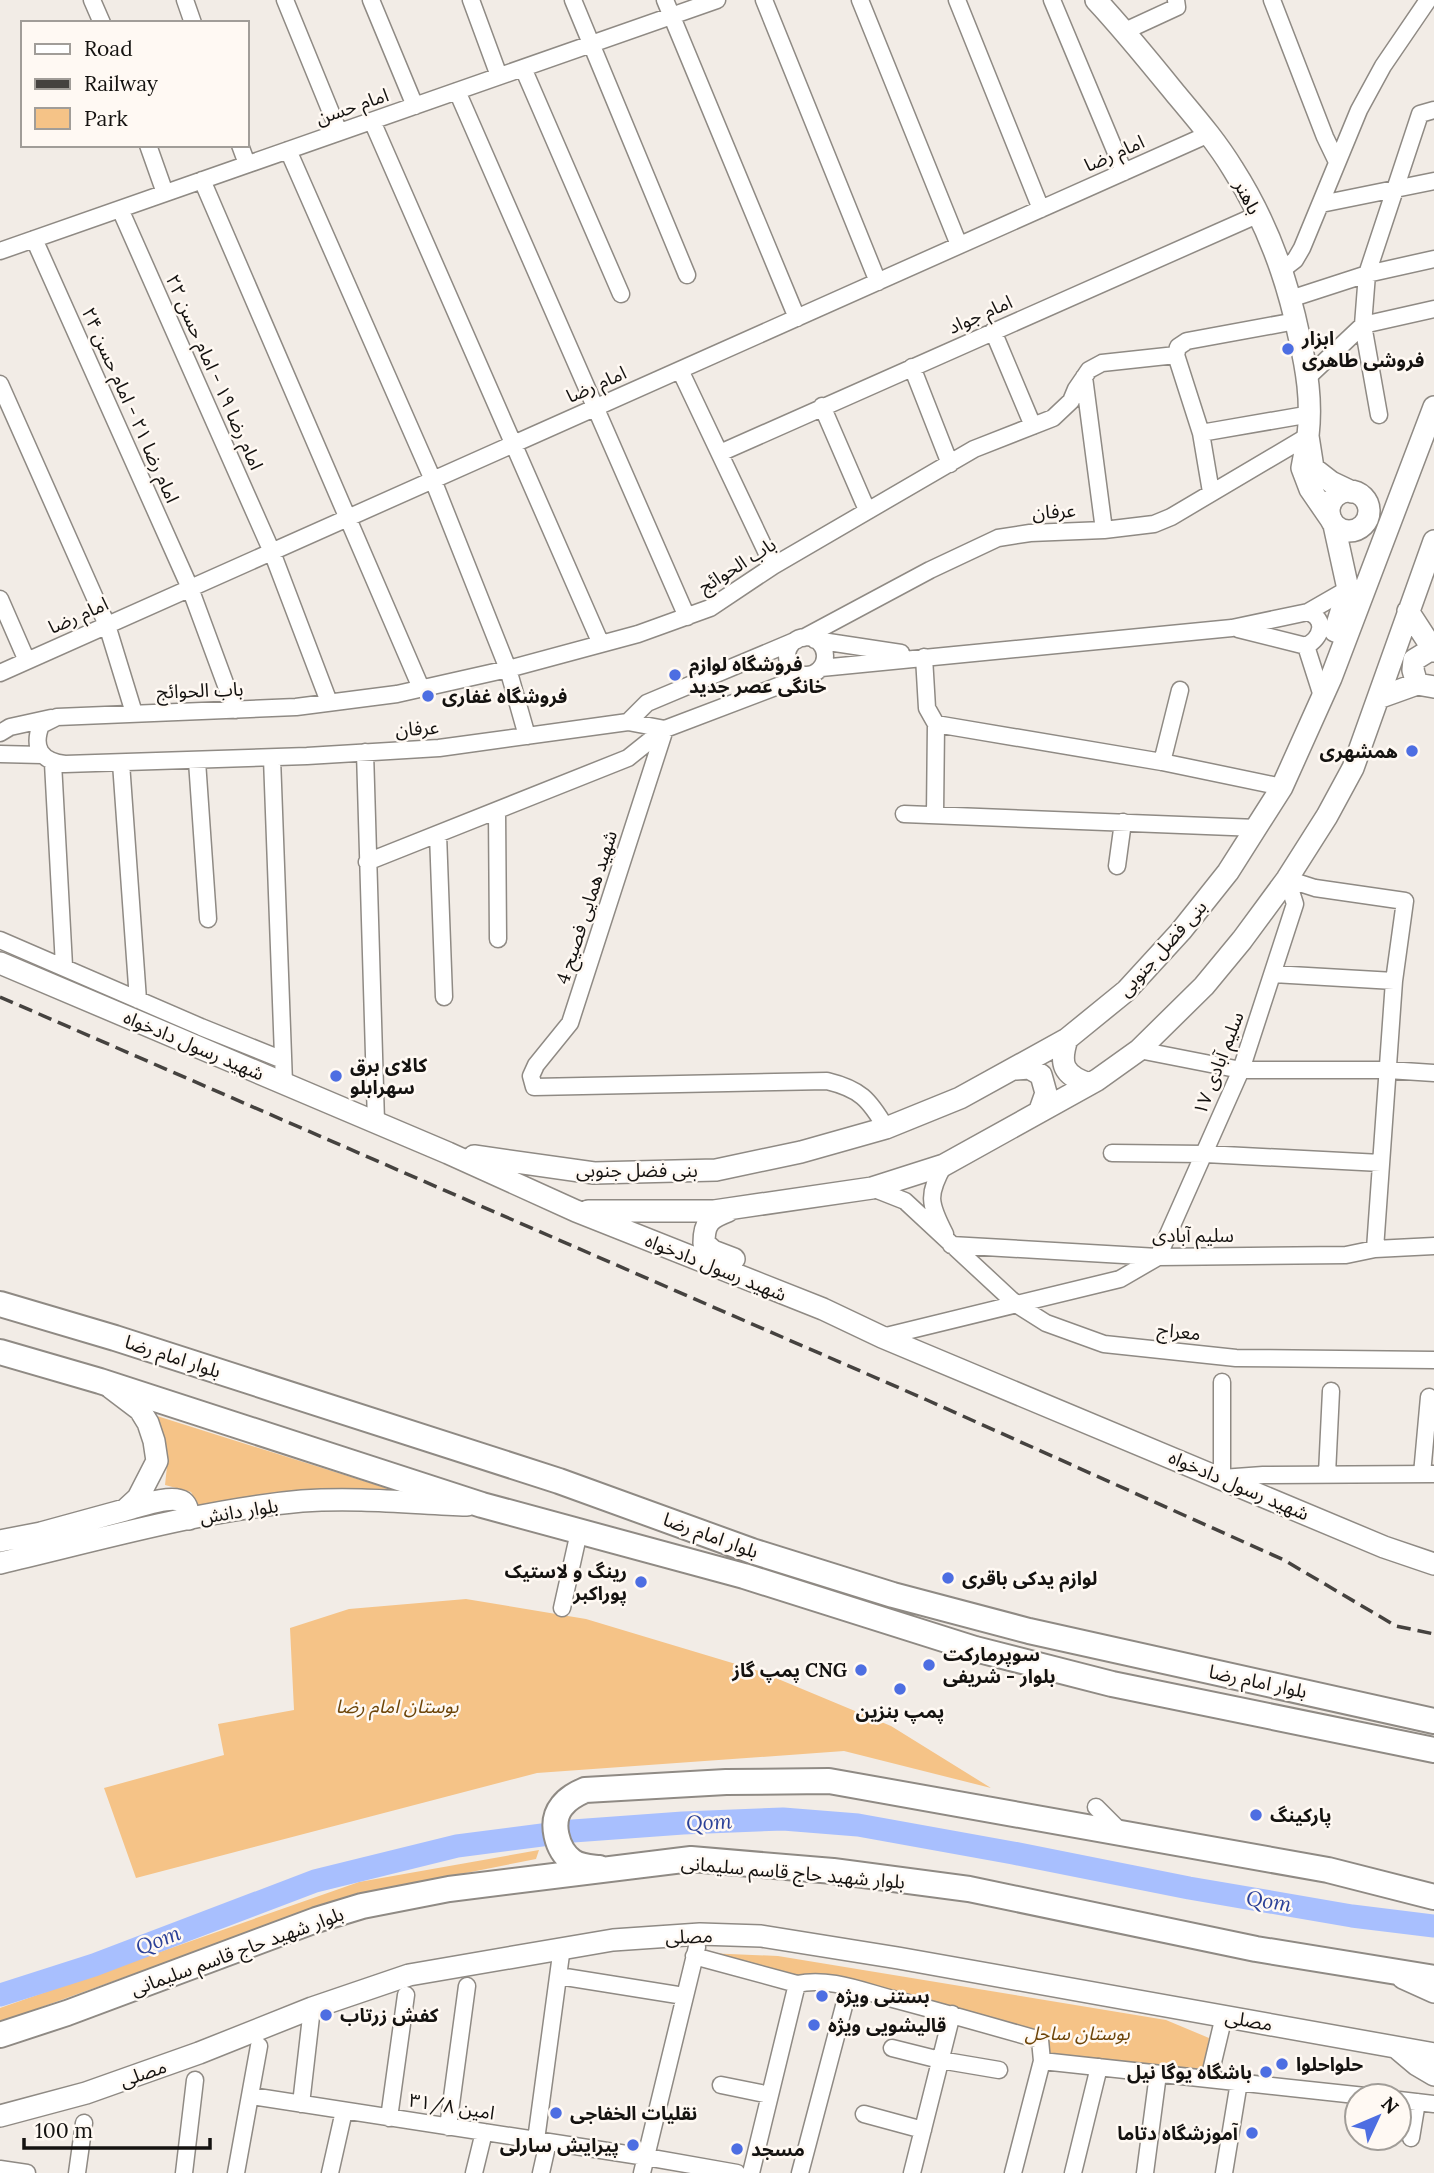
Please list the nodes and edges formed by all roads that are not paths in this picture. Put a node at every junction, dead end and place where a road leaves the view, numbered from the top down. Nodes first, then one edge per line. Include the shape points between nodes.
1 (92, 0) edge
2 (185, 0) edge
3 (285, 0) edge
4 (371, 0) edge
5 (471, 0) edge
6 (573, 0) edge
7 (665, 0) edge
8 (717, 0) edge
9 (764, 0) edge
10 (860, 0) edge
11 (957, 0) edge
12 (1052, 0) edge
13 (1096, 0) edge
14 (1176, 0) edge
15 (1272, 0) edge
16 (1428, 0) edge
17 (672, 16) junction
18 (101, 21) edge
19 (192, 21) edge
20 (1125, 31) junction
21 (592, 44) junction
22 (523, 68) junction
23 (499, 76) junction
24 (457, 91) junction
25 (415, 106) junction
26 (1427, 112) edge
27 (372, 121) junction
28 (339, 132) junction
29 (1209, 134) junction
30 (149, 147) edge
31 (241, 147) edge
32 (288, 150) junction
33 (1337, 162) junction
34 (247, 164) junction
35 (1124, 172) junction
36 (202, 180) junction
37 (1434, 181) edge
38 (1396, 190) junction
39 (165, 193) junction
40 (1321, 204) junction
41 (120, 209) junction
42 (1041, 209) junction
43 (1257, 215) junction
44 (34, 239) junction
45 (960, 245) junction
46 (0, 251) edge
47 (1434, 259) edge
48 (1282, 270) junction
49 (1367, 274) junction
50 (687, 275) dead end
51 (878, 282) junction
52 (621, 294) dead end
53 (1290, 299) junction
54 (1434, 309) edge
55 (797, 318) junction
56 (1296, 321) junction
57 (1363, 326) junction
58 (993, 331) junction
59 (1176, 355) junction
60 (912, 367) junction
61 (680, 370) junction
62 (1084, 377) junction
63 (1308, 377) junction
64 (0, 384) edge
65 (822, 406) junction
66 (1434, 407) edge
67 (595, 408) junction
68 (1311, 414) junction
69 (1379, 415) dead end
70 (1033, 426) junction
71 (1201, 433) junction
72 (1308, 436) junction
73 (515, 443) junction
74 (720, 453) junction
75 (950, 464) junction
76 (433, 480) junction
77 (1405, 484) junction
78 (1211, 492) junction
79 (1356, 494) junction
80 (867, 510) junction
81 (348, 518) junction
82 (1333, 523) junction
83 (1104, 530) junction
84 (1434, 541) edge
85 (272, 552) junction
86 (773, 566) junction
87 (190, 588) junction
88 (1348, 589) junction
89 (0, 600) edge
90 (1408, 611) junction
91 (1308, 612) junction
92 (687, 617) junction
93 (107, 625) junction
94 (1232, 628) junction
95 (805, 639) junction
96 (601, 644) junction
97 (1306, 646) junction
98 (1433, 650) edge
99 (924, 657) junction
100 (27, 661) junction
101 (508, 669) junction
102 (814, 671) junction
103 (0, 673) edge
104 (1425, 686) edge
105 (1326, 687) junction
106 (421, 688) junction
107 (1180, 691) dead end
108 (1378, 698) junction
109 (329, 702) junction
110 (235, 710) junction
111 (134, 713) junction
112 (57, 717) junction
113 (628, 722) junction
114 (936, 723) junction
115 (665, 729) junction
116 (0, 733) edge
117 (527, 736) junction
118 (365, 752) junction
119 (0, 754) edge
120 (272, 758) junction
121 (48, 759) junction
122 (197, 761) junction
123 (1162, 762) junction
124 (121, 763) junction
125 (1282, 787) junction
126 (497, 811) junction
127 (904, 814) dead end
128 (935, 815) junction
129 (1123, 822) junction
130 (1257, 828) junction
131 (438, 834) junction
132 (367, 862) junction
133 (1117, 866) dead end
134 (1287, 879) junction
135 (208, 919) dead end
136 (498, 939) dead end
137 (0, 940) edge
138 (0, 963) edge
139 (64, 966) junction
140 (1273, 974) junction
141 (1394, 981) junction
142 (444, 997) dead end
143 (138, 1000) junction
144 (1067, 1039) junction
145 (1139, 1050) junction
146 (283, 1060) junction
147 (1016, 1069) junction
148 (1241, 1070) junction
149 (1388, 1070) junction
150 (1434, 1073) edge
151 (284, 1083) junction
152 (1088, 1084) junction
153 (1040, 1110) junction
154 (376, 1122) junction
155 (886, 1128) junction
156 (448, 1153) junction
157 (1112, 1153) dead end
158 (1205, 1154) junction
159 (1381, 1163) junction
160 (944, 1164) junction
161 (872, 1188) junction
162 (733, 1209) junction
163 (576, 1211) junction
164 (951, 1245) junction
165 (1434, 1246) edge
166 (1375, 1249) junction
167 (1158, 1257) junction
168 (0, 1304) edge
169 (1016, 1304) junction
170 (822, 1309) junction
171 (883, 1337) junction
172 (0, 1352) edge
173 (1434, 1360) edge
174 (100, 1381) junction
175 (1222, 1382) dead end
176 (1331, 1391) dead end
177 (1429, 1397) dead end
178 (1327, 1474) junction
179 (1428, 1474) edge
180 (1222, 1478) junction
181 (482, 1505) junction
182 (125, 1510) junction
183 (189, 1519) junction
184 (579, 1532) junction
185 (0, 1541) edge
186 (0, 1563) edge
187 (1434, 1563) edge
188 (562, 1608) dead end
189 (1434, 1721) edge
190 (1434, 1750) edge
191 (1096, 1807) dead end
192 (1123, 1833) junction
193 (559, 1847) junction
194 (614, 1869) junction
195 (1339, 1873) junction
196 (1434, 1878) edge
197 (502, 1883) junction
198 (1434, 1897) edge
199 (700, 1934) junction
200 (562, 1947) junction
201 (694, 1956) junction
202 (1388, 1971) junction
203 (559, 1976) junction
204 (1434, 1978) edge
205 (797, 1984) junction
206 (467, 1986) dead end
207 (849, 1987) junction
208 (1434, 1992) edge
209 (406, 1995) dead end
210 (684, 1996) junction
211 (312, 2008) junction
212 (952, 2014) junction
213 (1224, 2016) junction
214 (0, 2035) edge
215 (259, 2046) dead end
216 (1396, 2047) junction
217 (892, 2048) dead end
218 (1434, 2054) edge
219 (940, 2060) junction
220 (1042, 2061) junction
221 (1099, 2067) junction
222 (999, 2070) dead end
223 (1158, 2074) junction
224 (1434, 2075) edge
225 (1209, 2079) junction
226 (195, 2080) dead end
227 (1239, 2082) junction
228 (721, 2085) dead end
229 (1343, 2094) edge
230 (770, 2095) junction
231 (251, 2096) junction
232 (1413, 2102) edge
233 (1417, 2102) junction
234 (300, 2104) junction
235 (1434, 2104) edge
236 (344, 2111) junction
237 (864, 2114) dead end
238 (0, 2116) edge
239 (389, 2118) junction
240 (84, 2123) dead end
241 (1413, 2126) edge
242 (449, 2127) junction
243 (923, 2130) junction
244 (484, 2132) junction
245 (542, 2141) junction
246 (646, 2157) junction
247 (0, 2169) edge
248 (27, 2173) edge
249 (77, 2173) edge
250 (184, 2173) edge
251 (236, 2173) edge
252 (330, 2173) edge
253 (474, 2173) edge
254 (541, 2173) edge
255 (642, 2173) edge
256 (737, 2173) edge
257 (751, 2173) edge
258 (800, 2173) edge
259 (912, 2173) edge
260 (1013, 2173) edge
261 (1073, 2173) edge
262 (1145, 2173) edge
263 (1224, 2173) edge

1 - 18 street
2 - 19 street
3 - 28 street
4 - 25 street
5 - 23 street
6 - 21 street
7 - 17 street
8 - 17 street, امام حسن
9 - 51 street
10 - 45 street
11 - 42 street
12 - 35 street
13 - 20 main road, باهنر
14 - 20 street via 1177,6
15 - 33 street
16 - 33 street via 1383,66
17 - 21 street, امام حسن
17 - 55 street
20 - 29 main road, باهنر
21 - 22 street, امام حسن
21 - 50 street
22 - 23 street, امام حسن
22 - 52 street
23 - 24 street, امام حسن
24 - 25 street, امام حسن
24 - 67 street
25 - 27 street, امام حسن
26 - 38 street
27 - 28 street, امام حسن
27 - 73 street
28 - 32 street, امام حسن
29 - 35 street, امام رضا
29 - 43 main road, باهنر
30 - 39 street
31 - 34 street
32 - 34 street, امام حسن
32 - 76 street
33 - 40 street
34 - 36 street, امام حسن
35 - 42 street, امام رضا
36 - 39 street, امام حسن
36 - 81 street
37 - 38 street
38 - 40 street
38 - 49 street
39 - 41 street, امام حسن
40 - 48 street via 1295,260
41 - 44 street, امام حسن
41 - 85 street, امام رضا ۱۹ - امام حسن ۲۲
42 - 45 street, امام رضا
43 - 48 main road, باهنر
43 - 58 street, امام جواد
44 - 46 street, امام حسن
44 - 87 street, امام رضا ۲۱ - امام حسن ۲۴
45 - 51 street, امام رضا
47 - 49 street
48 - 53 main road, باهنر
49 - 53 street
49 - 57 street
51 - 55 street, امام رضا
53 - 56 main road, باهنر
54 - 57 street
55 - 61 street, امام رضا
56 - 59 street via 1187,341
56 - 63 main road, باهنر
57 - 63 street
57 - 69 street
58 - 60 street, امام جواد
58 - 70 street
59 - 62 street via 1102,363
59 - 71 street
60 - 65 street, امام جواد
60 - 75 street
61 - 67 street, امام رضا
61 - 74 street
62 - 70 street, باب الحوائج via 1071,401 1053,418
62 - 83 street
63 - 68 main road, باهنر
64 - 93 street
65 - 74 street, امام جواد
65 - 80 street
66 - 77 main road, بنی فضل جنوبی
67 - 73 street, امام رضا
67 - 92 street
68 - 71 street
68 - 72 main road, باهنر
70 - 75 street, باب الحوائج via 974,449
71 - 78 street
72 - 78 street, عرفان
72 - 79 main road, باهنر via 1313,468
72 - 82 main road, باهنر via 1302,468
73 - 76 street, امام رضا
73 - 96 street
74 - 86 street
75 - 80 street, باب الحوائج
76 - 81 street, امام رضا
76 - 101 street
77 - 79 main road via 1376,496
77 - 105 main road, بنی فضل جنوبی
78 - 83 street, عرفان via 1154,524
79 - 82 main road via 1345,492 1332,500
79 - 82 main road via 1368,507 1361,527 1347,531
80 - 86 street, باب الحوائج
81 - 85 street, امام رضا
81 - 106 street
82 - 88 main road, باهنر
83 - 95 street, عرفان via 998,538
84 - 90 main road
85 - 87 street, امام رضا
85 - 109 street, امام رضا ۱۹ - امام حسن ۲۲
86 - 92 street, باب الحوائج via 710,608
87 - 93 street, امام رضا
87 - 110 street, امام رضا ۲۱ - امام حسن ۲۴
88 - 91 street
88 - 105 main road, باهنر via 1327,655
89 - 100 street
90 - 98 main road
90 - 108 main road
91 - 94 street
91 - 97 street via 1316,615 1321,627 1317,639
92 - 96 street, باب الحوائج
93 - 100 street, امام رضا
93 - 111 street
94 - 97 street
94 - 99 street
95 - 99 street
95 - 102 street via 824,650
95 - 102 street via 789,648 788,659 797,673
95 - 113 street, عرفان via 647,703
96 - 101 street, باب الحوائج
97 - 105 street
98 - 104 main road via 1414,660 1413,670
99 - 102 street
99 - 114 street via 927,708
100 - 103 street, امام رضا
101 - 106 street, باب الحوائج
101 - 117 street
102 - 115 street
104 - 108 main road
105 - 125 main road, بنی فضل جنوبی
106 - 109 street, باب الحوائج
107 - 123 street
108 - 134 main road via 1353,768
109 - 110 street, باب الحوائج
110 - 111 street, باب الحوائج
111 - 112 street, باب الحوائج
112 - 116 street, باب الحوائج
112 - 121 street via 41,725 36,736 37,746
113 - 115 street
113 - 117 street, عرفان
114 - 123 street
114 - 128 street
115 - 126 street via 628,758
115 - 155 street, شهید همایی فصیح 4 via 570,1023 536,1065 531,1076 534,1087 827,1081 859,1092
117 - 118 street, عرفان
118 - 120 street, عرفان
118 - 132 street
119 - 121 street, عرفان
120 - 122 street, عرفان
120 - 146 street
121 - 124 street, عرفان
121 - 139 street
122 - 124 street, عرفان
122 - 135 street
123 - 125 street
124 - 143 street
125 - 130 main road, بنی فضل جنوبی
126 - 131 street
126 - 136 street
127 - 128 street
128 - 129 street
129 - 130 street
129 - 133 street
130 - 144 main road, بنی فضل جنوبی via 1181,930 1126,991
131 - 132 street
131 - 142 street
132 - 154 street
134 - 140 street, سلیم آبادی ۱۷ via 1295,904
134 - 141 street via 1315,888 1405,901
134 - 145 main road via 1204,986
137 - 139 street
138 - 151 main road, شهید رسول دادخواه
139 - 143 street
140 - 141 street
140 - 148 street, سلیم آبادی ۱۷
141 - 149 street
143 - 146 street
144 - 147 main road, بنی فضل جنوبی
144 - 152 main road via 1062,1059 1065,1068
145 - 148 street
145 - 152 main road
146 - 151 street
147 - 153 main road via 1029,1068 1041,1076 1046,1093
147 - 155 main road, بنی فضل جنوبی
148 - 149 street
148 - 158 street, سلیم آبادی ۱۷
149 - 150 street
149 - 159 street
151 - 154 main road, شهید رسول دادخواه
152 - 153 main road
153 - 160 main road
154 - 156 main road, شهید رسول دادخواه
155 - 156 main road, بنی فضل جنوبی via 716,1170 594,1173
156 - 163 main road, شهید رسول دادخواه
157 - 158 street
158 - 159 street
158 - 167 street, سلیم آبادی ۱۷
159 - 166 street
160 - 161 main road
160 - 164 street, معراج via 933,1185 932,1210
161 - 162 main road
161 - 164 street, معراج via 905,1201
162 - 163 main road
162 - 170 main road via 713,1217 704,1230 704,1243 713,1251 803,1287
163 - 170 main road, شهید رسول دادخواه
164 - 167 street, سلیم آبادی
164 - 169 street, معراج
165 - 166 street, سلیم آبادی
166 - 167 street, سلیم آبادی via 1346,1255
167 - 169 street via 1121,1279
168 - 189 main road, بلوار امام رضا via 521,1468 752,1551 893,1595 1029,1631
169 - 171 street
169 - 173 street, معراج via 1046,1323 1104,1344 1236,1358
170 - 171 main road, شهید رسول دادخواه
171 - 180 main road, شهید رسول دادخواه
172 - 174 main road, بلوار امام رضا
174 - 181 main road, بلوار امام رضا
174 - 182 main road via 140,1410 154,1441 157,1461 138,1498
175 - 180 street
176 - 178 street
177 - 179 street
178 - 179 street
178 - 180 street
180 - 187 main road, شهید رسول دادخواه
181 - 183 main road, بلوار دانش via 302,1501
181 - 184 main road, بلوار امام رضا
182 - 183 main road via 176,1500 183,1502
182 - 185 main road
183 - 186 main road, بلوار دانش
184 - 188 street
184 - 190 main road, بلوار امام رضا via 1076,1675
191 - 192 street
192 - 193 main road via 829,1781 726,1782 585,1790 559,1809
192 - 195 main road
193 - 194 main road via 583,1866
193 - 197 main road via 538,1866
194 - 197 main road, بلوار شهید حاج قاسم سلیمانی
194 - 202 main road, بلوار شهید حاج قاسم سلیمانی via 691,1860 833,1871 970,1889 1256,1949
195 - 196 main road
195 - 198 main road
197 - 214 main road, بلوار شهید حاج قاسم سلیمانی via 449,1889 338,1913
199 - 200 main road, مصلی
199 - 201 street
199 - 213 main road, مصلی via 761,1936
200 - 203 street
200 - 211 main road, مصلی via 409,1975
201 - 205 street
201 - 210 street
202 - 204 main road, بلوار شهید حاج قاسم سلیمانی
202 - 208 main road
203 - 210 street
203 - 245 street
205 - 207 street via 814,1981
205 - 230 street
206 - 242 street
207 - 212 street
207 - 258 street
209 - 239 street
210 - 246 street
211 - 234 street
211 - 238 main road, مصلی via 86,2093
212 - 219 street
212 - 220 street via 1040,2040
213 - 216 main road, مصلی
213 - 225 street
215 - 231 street
216 - 218 main road, مصلی
216 - 224 main road
217 - 219 street
219 - 222 street
219 - 243 street
220 - 221 street
220 - 260 street
221 - 223 street
221 - 261 street
223 - 225 street
223 - 262 street
225 - 227 street
226 - 250 street
227 - 229 street
227 - 263 street
228 - 230 street
230 - 257 street
231 - 234 street, امین ۳۱/۸
231 - 251 street
232 - 233 street
233 - 235 street
233 - 241 street
234 - 236 street, امین ۳۱/۸
236 - 239 street, امین ۳۱/۸
236 - 252 street
237 - 243 street
239 - 242 street, امین ۳۱/۸
240 - 249 street
242 - 244 street, امین ۳۱/۸
243 - 259 street
244 - 245 street, امین ۳۱/۸
244 - 253 street
245 - 246 street, امین ۳۱/۸
245 - 254 street
246 - 255 street
246 - 256 street, امین ۳۱/۸
247 - 248 street

